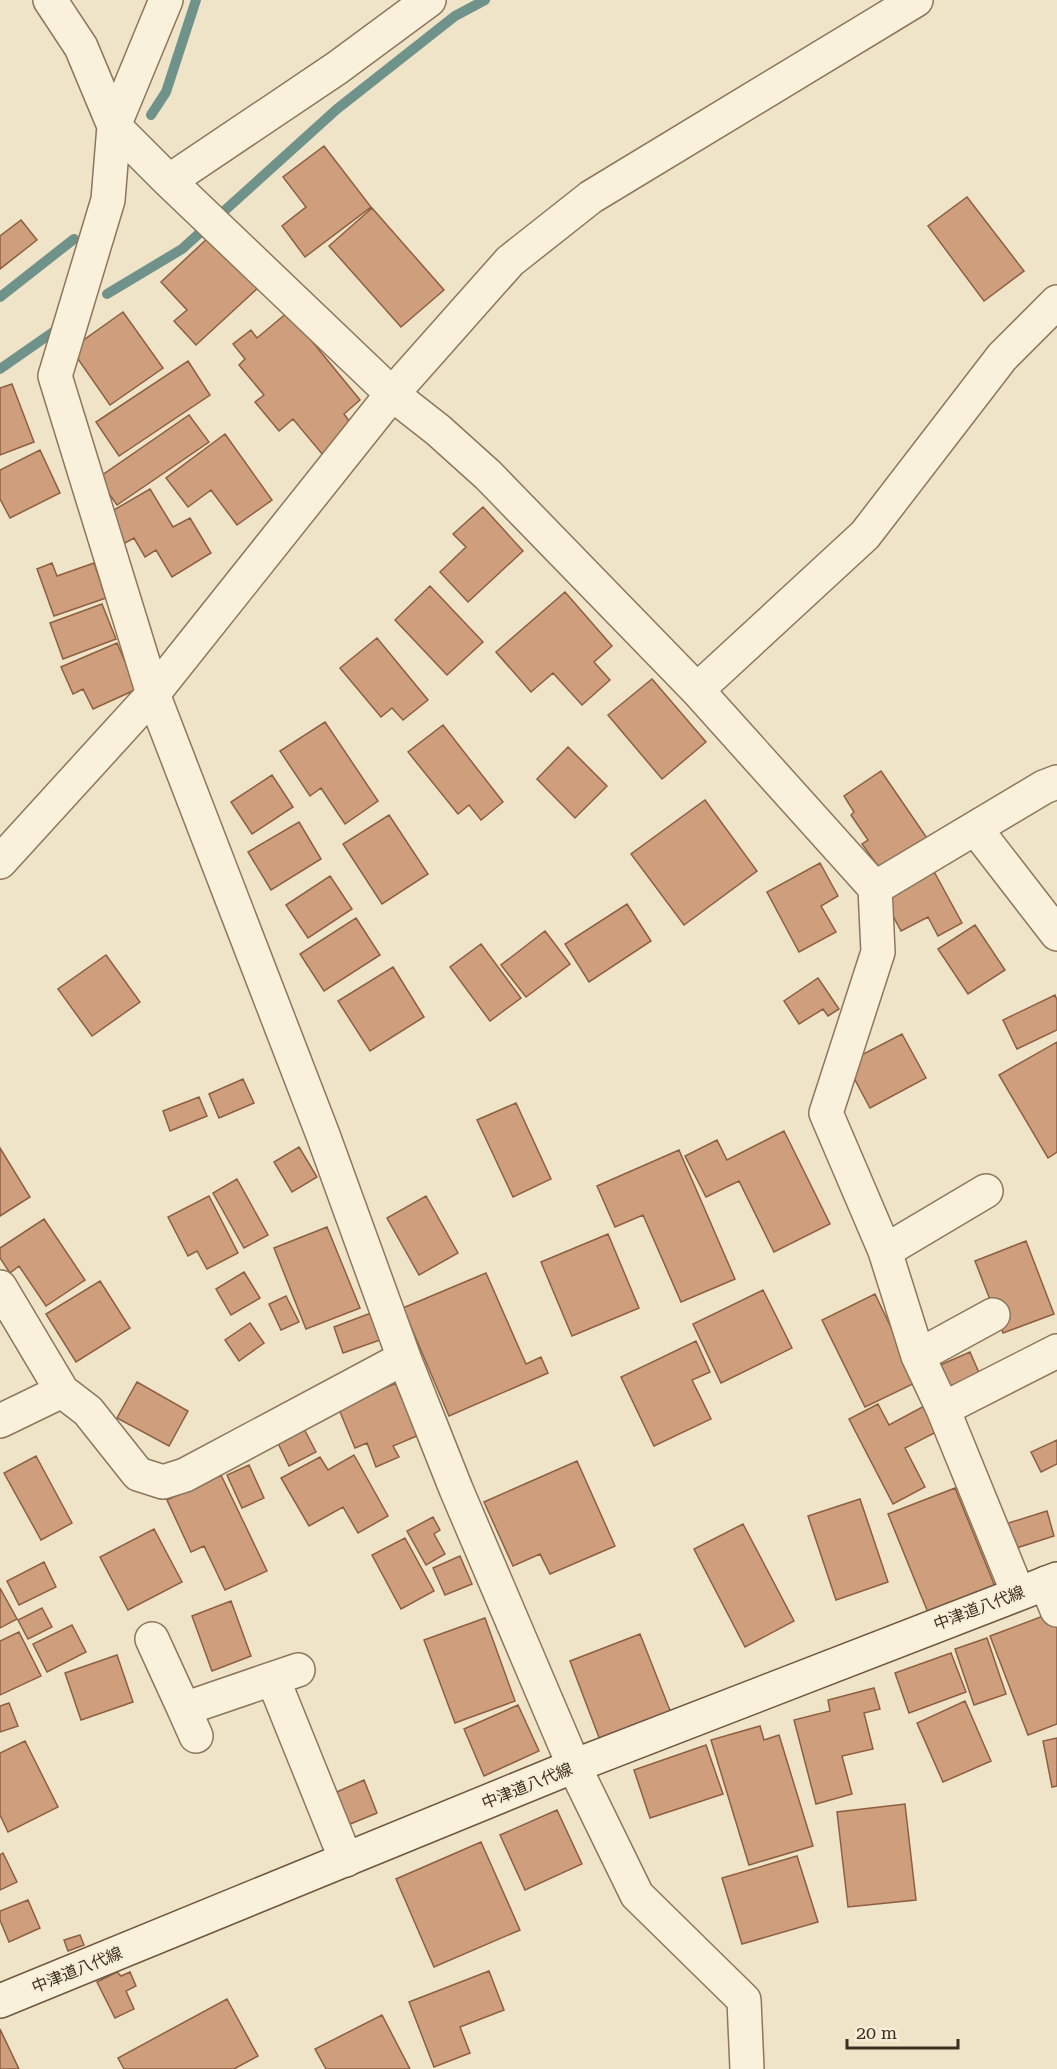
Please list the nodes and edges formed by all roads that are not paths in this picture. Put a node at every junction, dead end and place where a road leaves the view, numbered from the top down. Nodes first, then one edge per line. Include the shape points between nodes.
1 (50, 0) edge
2 (166, 0) edge
3 (429, 0) edge
4 (916, 0) edge
5 (114, 126) junction
6 (169, 181) junction
7 (1057, 302) edge
8 (392, 394) junction
9 (697, 690) junction
10 (153, 694) junction
11 (1057, 782) edge
12 (975, 828) junction
13 (0, 862) edge
14 (875, 888) junction
15 (1057, 934) edge
16 (986, 1191) dead end
17 (885, 1251) junction
18 (0, 1287) edge
19 (993, 1315) dead end
20 (1057, 1351) edge
21 (918, 1356) junction
22 (404, 1358) junction
23 (62, 1391) junction
24 (943, 1409) junction
25 (0, 1421) edge
26 (1045, 1591) edge
27 (152, 1639) dead end
28 (574, 1766) junction
29 (346, 1860) junction
30 (0, 2001) edge
31 (747, 2069) edge

1 - 5 street via 81,46
2 - 5 street
3 - 6 street via 337,68
4 - 8 street via 591,197 510,261
5 - 6 street
5 - 10 street via 108,200 55,376
6 - 8 street
7 - 9 street via 1002,357 865,535
8 - 9 street via 488,475
8 - 10 street
9 - 14 street
10 - 13 street
10 - 22 street via 323,1135
11 - 12 street
12 - 14 street
12 - 15 street
14 - 17 street via 878,951 826,1113
16 - 17 street
17 - 21 street
18 - 23 street
19 - 21 street
20 - 24 street
21 - 24 street
22 - 23 street via 184,1475 163,1482 138,1474 88,1411
22 - 28 street
23 - 25 street
24 - 26 street
26 - 28 street, 中津道八代線
27 - 29 street via 190,1723 285,1675
28 - 29 street, 中津道八代線
28 - 31 street via 637,1895 744,2000
29 - 30 street, 中津道八代線

